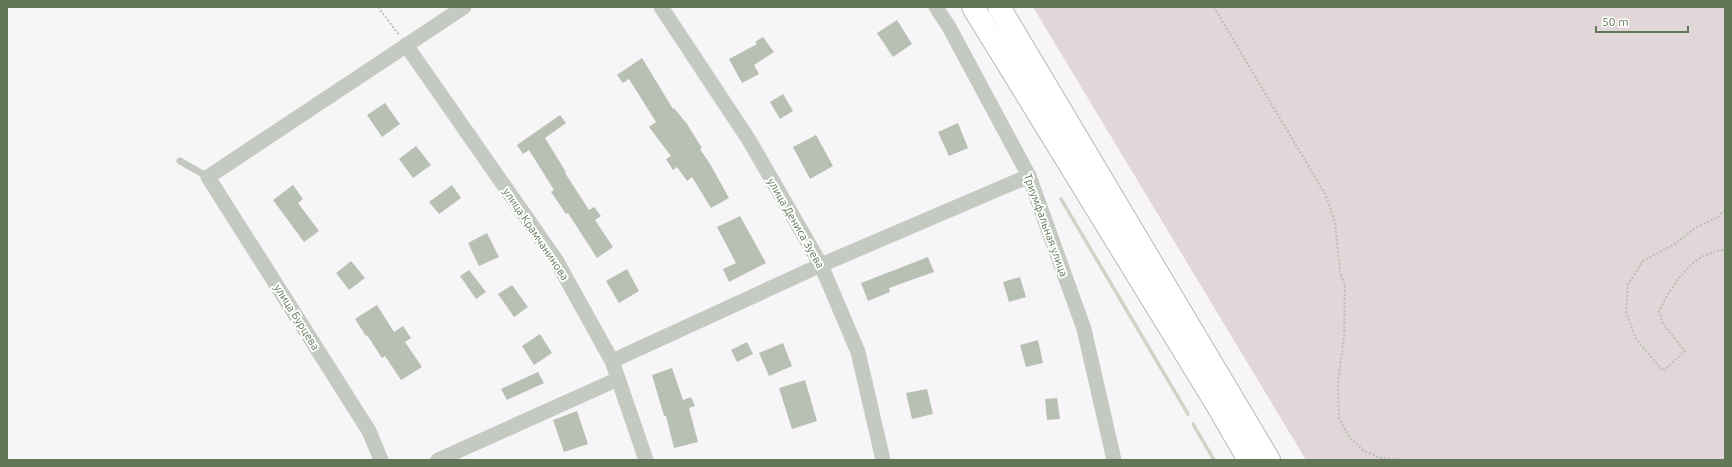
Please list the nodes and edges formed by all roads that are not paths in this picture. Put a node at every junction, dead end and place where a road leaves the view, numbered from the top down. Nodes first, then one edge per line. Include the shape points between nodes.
1 (464, 7) edge
2 (661, 7) edge
3 (936, 7) edge
4 (973, 7) edge
5 (999, 7) edge
6 (406, 45) junction
7 (180, 161) dead end
8 (1029, 176) junction
9 (208, 177) junction
10 (821, 265) junction
11 (612, 361) junction
12 (618, 379) junction
13 (381, 460) edge
14 (438, 460) edge
15 (646, 460) edge
16 (883, 460) edge
17 (1114, 460) edge
18 (1249, 460) edge
19 (1269, 460) edge

1 - 6 street
2 - 10 street, улица Дениса Зуева via 749,140
3 - 8 street, Триумфальная улица
4 - 18 main road
5 - 19 main road
6 - 9 street
6 - 11 street, улица Крамчанинова via 556,260
7 - 9 lane
8 - 10 street
8 - 17 street, Триумфальная улица via 1084,329
9 - 13 street, улица Бурцева via 369,431
10 - 11 street
10 - 16 street, улица Дениса Зуева via 858,352
11 - 12 street, улица Крамчанинова
12 - 14 street
12 - 15 street, улица Крамчанинова

